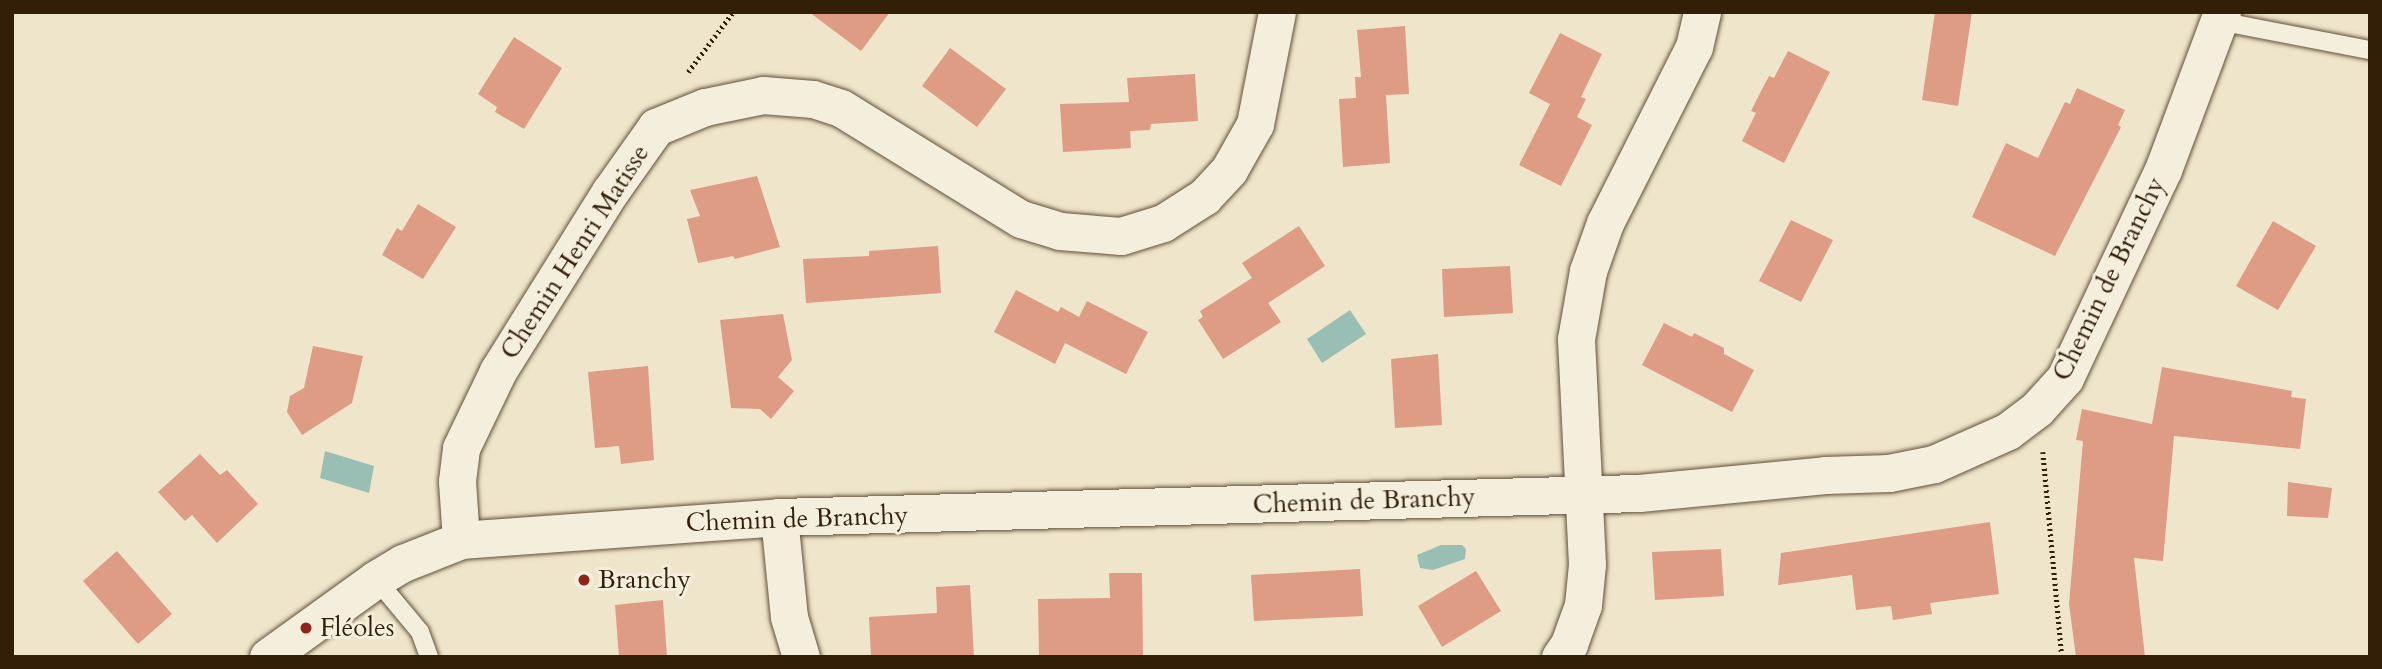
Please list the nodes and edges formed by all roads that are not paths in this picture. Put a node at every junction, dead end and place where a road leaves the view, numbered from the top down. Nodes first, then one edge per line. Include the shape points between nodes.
1 (1277, 12) edge
2 (1702, 12) edge
3 (2220, 17) edge
4 (2370, 50) edge
5 (1582, 494) junction
6 (779, 517) junction
7 (461, 540) junction
8 (376, 579) junction
9 (268, 657) edge
10 (429, 657) edge
11 (801, 657) edge
12 (1560, 657) edge

1 - 7 street, Chemin Henri Matisse via 1255,124 1229,170 1204,197 1163,223 1121,236 1060,231 1021,219 841,108 813,99 763,95 705,107 656,128 610,192 498,370 461,448 457,481
2 - 5 street via 1694,47 1605,223 1588,271 1576,339
3 - 4 lane
3 - 5 street, Chemin de Branchy via 2163,170 2083,344 2065,378 2037,409 1982,446 1889,474
5 - 6 street, Chemin de Branchy
5 - 12 street via 1587,564 1583,605
6 - 7 street, Chemin de Branchy
6 - 11 street via 789,617
7 - 8 street, Chemin de Branchy
8 - 9 street, Chemin de Branchy
8 - 10 lane via 420,632

